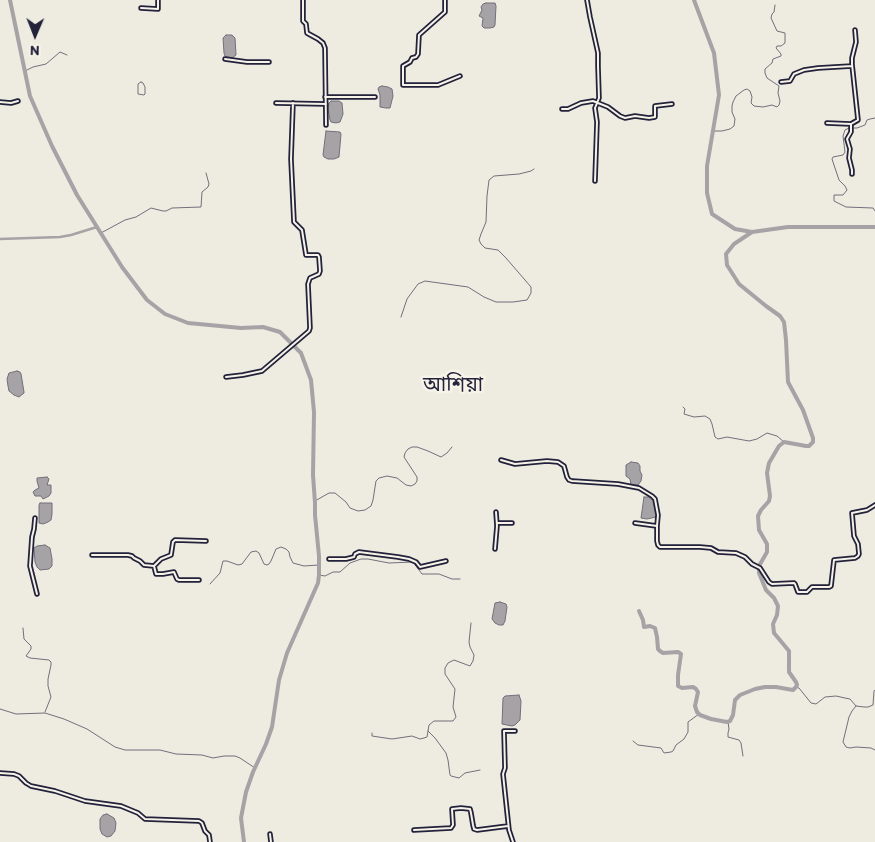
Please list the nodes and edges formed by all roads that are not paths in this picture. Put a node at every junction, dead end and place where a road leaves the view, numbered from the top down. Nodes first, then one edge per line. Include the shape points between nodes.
1 (158, 0) edge
2 (303, 0) edge
3 (445, 0) edge
4 (587, 0) edge
5 (141, 8) dead end
6 (855, 30) dead end
7 (225, 59) dead end
8 (269, 62) dead end
9 (852, 66) junction
10 (460, 76) dead end
11 (782, 82) dead end
12 (325, 97) junction
13 (375, 97) dead end
14 (18, 101) dead end
15 (0, 102) edge
16 (597, 102) junction
17 (276, 103) dead end
18 (293, 103) junction
19 (326, 104) junction
20 (672, 104) dead end
21 (562, 109) dead end
22 (827, 123) dead end
23 (851, 124) junction
24 (326, 125) dead end
25 (852, 174) dead end
26 (595, 181) dead end
27 (226, 377) dead end
28 (500, 460) dead end
29 (875, 506) edge
30 (496, 512) dead end
31 (34, 518) dead end
32 (496, 523) junction
33 (512, 523) dead end
34 (636, 523) dead end
35 (657, 526) junction
36 (206, 541) dead end
37 (495, 549) dead end
38 (92, 555) dead end
39 (329, 560) dead end
40 (446, 561) dead end
41 (154, 566) junction
42 (199, 580) dead end
43 (37, 594) dead end
44 (515, 731) dead end
45 (0, 773) edge
46 (508, 826) junction
47 (414, 830) dead end
48 (270, 834) dead end
49 (210, 842) edge
50 (271, 842) edge
51 (513, 842) edge

1 - 5 street via 158,9
2 - 12 street via 307,33 323,43 325,48
3 - 10 street via 445,12 419,35 418,54 403,66 403,85 438,85
4 - 16 street via 598,53
6 - 9 street
7 - 8 street
9 - 11 street via 804,70 794,74 790,81
9 - 23 street via 858,120
12 - 13 street
12 - 19 street
14 - 15 street
16 - 20 street via 628,118 654,117 655,106
16 - 21 street via 587,101
16 - 26 street
17 - 18 street
18 - 19 street
18 - 27 street via 294,222 302,230 306,255 319,257 319,274 310,278 308,284 310,331 262,371
19 - 24 street
22 - 23 street
23 - 25 street via 847,139
28 - 35 street via 515,464 558,462 572,480 639,488 655,499
29 - 35 street via 852,513 859,554 855,558 834,560 831,586 799,593 794,583 772,584 760,568 736,553 691,546 660,547
30 - 32 street
31 - 43 street via 30,566
32 - 33 street
32 - 37 street
34 - 35 street
36 - 41 street via 175,540 171,555 161,558
38 - 41 street via 132,556 144,565
39 - 40 street via 354,557 359,552 409,559 420,567
41 - 42 street via 156,574 174,572 179,580
44 - 46 street via 504,731 503,774
45 - 49 street via 14,774 31,786 85,801 121,806 145,819 199,821
46 - 47 street via 474,829 470,809 461,808 452,809 452,828
46 - 51 street
48 - 50 street

